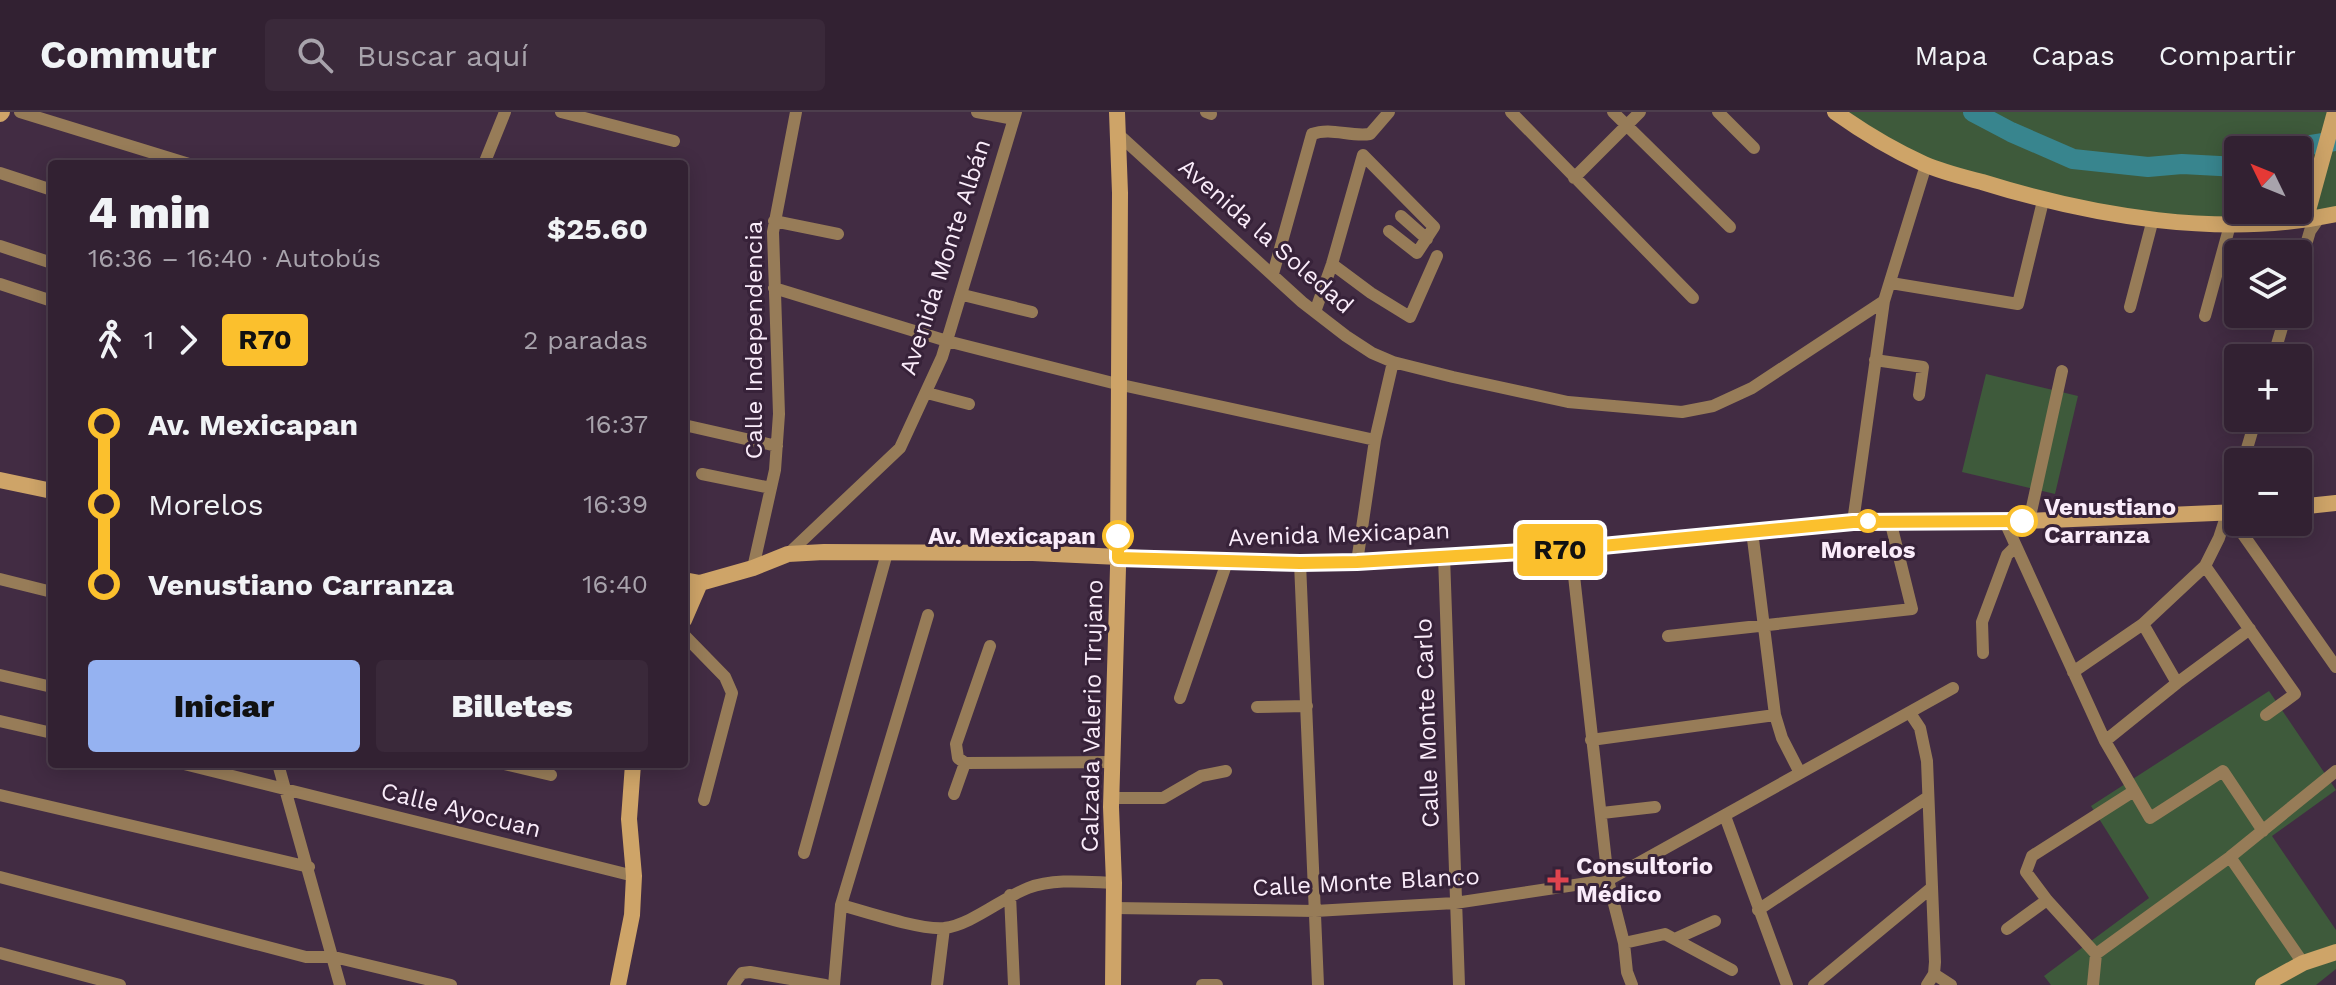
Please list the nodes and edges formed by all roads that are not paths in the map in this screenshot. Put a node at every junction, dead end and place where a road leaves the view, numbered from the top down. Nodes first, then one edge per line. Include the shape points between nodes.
1 (20, 112) edge
2 (505, 112) edge
3 (561, 112) edge
4 (796, 112) edge
5 (977, 112) edge
6 (1389, 112) edge
7 (1511, 112) edge
8 (1613, 112) edge
9 (1640, 112) edge
10 (1718, 112) edge
11 (1835, 112) edge
12 (2335, 112) edge
13 (1115, 113) edge
14 (1015, 116) edge
15 (1626, 126) junction
16 (1118, 134) junction
17 (674, 141) dead end
18 (1749, 144) dead end
19 (2336, 152) edge
20 (176, 160) edge
21 (486, 160) edge
22 (1926, 165) junction
23 (0, 173) edge
24 (1574, 178) junction
25 (48, 189) edge
26 (2318, 199) junction
27 (2043, 201) junction
28 (2336, 214) edge
29 (1401, 216) dead end
30 (2153, 219) junction
31 (774, 221) junction
32 (2312, 222) joint
33 (2257, 224) edge
34 (2230, 225) junction
35 (1730, 227) dead end
36 (1389, 231) dead end
37 (838, 234) dead end
38 (1427, 239) junction
39 (0, 246) edge
40 (1437, 256) dead end
41 (48, 262) edge
42 (1332, 264) junction
43 (1273, 274) junction
44 (1891, 283) junction
45 (0, 284) edge
46 (774, 288) junction
47 (963, 295) junction
48 (1693, 298) dead end
49 (48, 300) edge
50 (1884, 301) junction
51 (2130, 307) dead end
52 (1032, 312) dead end
53 (1315, 312) junction
54 (2205, 316) dead end
55 (947, 341) junction
56 (1875, 360) junction
57 (1393, 362) junction
58 (2062, 371) dead end
59 (1117, 384) junction
60 (927, 393) junction
61 (1919, 395) dead end
62 (969, 404) dead end
63 (688, 426) edge
64 (1375, 440) junction
65 (777, 446) junction
66 (702, 474) dead end
67 (0, 480) edge
68 (771, 488) junction
69 (48, 490) edge
70 (2336, 503) edge
71 (2312, 506) edge
72 (2224, 513) edge
73 (1890, 520) junction
74 (2029, 521) junction
75 (1853, 522) junction
76 (2005, 522) junction
77 (2224, 530) edge
78 (1752, 531) junction
79 (2248, 536) edge
80 (2015, 547) junction
81 (1571, 549) junction
82 (887, 553) junction
83 (788, 554) junction
84 (1444, 556) junction
85 (1118, 558) junction
86 (1227, 562) junction
87 (1357, 562) junction
88 (1300, 563) junction
89 (2205, 566) junction
90 (753, 568) junction
91 (0, 579) edge
92 (692, 581) edge
93 (48, 591) edge
94 (928, 615) dead end
95 (2143, 624) junction
96 (1763, 626) junction
97 (2250, 629) junction
98 (1668, 636) dead end
99 (688, 639) edge
100 (990, 646) dead end
101 (1983, 653) dead end
102 (2336, 667) edge
103 (2073, 672) junction
104 (0, 675) edge
105 (2177, 683) junction
106 (48, 686) edge
107 (1953, 688) dead end
108 (1180, 698) dead end
109 (1307, 706) junction
110 (1257, 707) dead end
111 (1910, 713) junction
112 (1775, 715) junction
113 (2266, 715) dead end
114 (0, 721) edge
115 (48, 732) edge
116 (1591, 740) junction
117 (2105, 741) junction
118 (1112, 762) junction
119 (965, 763) junction
120 (201, 768) edge
121 (279, 768) edge
122 (521, 768) edge
123 (633, 768) edge
124 (1226, 771) dead end
125 (2336, 771) edge
126 (1800, 773) junction
127 (551, 775) dead end
128 (284, 788) junction
129 (2134, 791) junction
130 (954, 794) dead end
131 (0, 795) edge
132 (1928, 797) junction
133 (1111, 798) junction
134 (704, 800) dead end
135 (1655, 807) dead end
136 (1602, 813) junction
137 (1725, 816) junction
138 (2263, 831) junction
139 (804, 853) dead end
140 (2230, 857) junction
141 (309, 867) junction
142 (634, 876) junction
143 (0, 877) edge
144 (1608, 880) junction
145 (1114, 883) junction
146 (1930, 889) junction
147 (1010, 895) junction
148 (2047, 900) junction
149 (1455, 903) junction
150 (841, 905) junction
151 (1114, 908) junction
152 (1758, 910) junction
153 (1315, 911) junction
154 (1715, 921) dead end
155 (944, 928) junction
156 (2007, 929) dead end
157 (1677, 938) junction
158 (1624, 943) junction
159 (2336, 952) edge
160 (0, 953) edge
161 (2096, 954) junction
162 (334, 957) junction
163 (2303, 963) junction
164 (1732, 970) dead end
165 (1931, 980) edge
166 (2272, 982) edge
167 (1202, 984) edge
168 (120, 985) edge
169 (340, 985) edge
170 (451, 985) edge
171 (618, 985) edge
172 (733, 985) edge
173 (825, 985) edge
174 (834, 985) edge
175 (937, 985) edge
176 (1014, 985) edge
177 (1113, 985) edge
178 (1217, 985) edge
179 (1318, 985) edge
180 (1459, 985) edge
181 (1632, 985) edge
182 (1787, 985) edge
183 (1814, 985) edge
184 (1951, 985) edge
185 (2093, 985) edge

1 - 20 street
2 - 21 street
3 - 17 street
4 - 31 street, Calle Independencia
5 - 14 street
6 - 43 street via 1370,134 1312,134
7 - 24 street
8 - 15 street
9 - 15 street
10 - 18 street
11 - 22 street
12 - 26 street
13 - 16 street, Calzada Valerio Trujano
14 - 47 street, Avenida Monte Albán
15 - 24 street
15 - 35 street
16 - 43 street, Avenida la Soledad
16 - 59 street, Calzada Valerio Trujano
19 - 26 street
22 - 27 street
22 - 44 street
23 - 25 street
24 - 48 street
26 - 32 street
27 - 30 street
27 - 44 street via 2018,304
28 - 32 street
29 - 38 street
30 - 34 street
30 - 51 street
31 - 37 street
31 - 46 street, Calle Independencia
33 - 34 street
34 - 54 street
36 - 38 street via 1417,253
38 - 42 street via 1434,227 1430,221 1363,155
39 - 41 street
40 - 42 street via 1410,317
42 - 53 street
43 - 53 street, Avenida la Soledad
44 - 50 street
45 - 49 street
46 - 55 street
46 - 65 street, Calle Independencia
47 - 52 street
47 - 55 street, Avenida Monte Albán
50 - 56 street
50 - 57 street, Avenida la Soledad via 1752,388 1713,406 1682,412 1568,402
53 - 57 street, Avenida la Soledad
55 - 59 street
55 - 60 street, Avenida Monte Albán
56 - 61 street via 1923,367
56 - 75 street
57 - 64 street
58 - 74 street
59 - 64 street
59 - 85 street, Calzada Valerio Trujano
60 - 62 street
60 - 83 street, Avenida Monte Albán via 900,448
63 - 65 street
64 - 87 street
65 - 68 street, Calle Independencia
66 - 68 street
67 - 69 street
68 - 90 street, Calle Independencia
70 - 71 street
72 - 74 street, Avenida Mexicapan
73 - 75 street, Avenida Mexicapan
73 - 76 street, Avenida Mexicapan
73 - 96 street via 1912,609
74 - 76 street, Avenida Mexicapan
75 - 78 street, Avenida Mexicapan
76 - 80 street
77 - 89 street
78 - 81 street, Avenida Mexicapan
78 - 96 street
79 - 102 street
80 - 101 street via 2007,555 1982,622
80 - 103 street
81 - 84 street, Avenida Mexicapan
81 - 116 street
82 - 83 street, Avenida Mexicapan
82 - 85 street, Avenida Mexicapan
82 - 139 street
83 - 90 street, Avenida Mexicapan
84 - 87 street, Avenida Mexicapan
84 - 149 street, Calle Monte Carlo
85 - 86 street, Avenida Mexicapan
85 - 118 street, Calzada Valerio Trujano
86 - 88 street, Avenida Mexicapan
86 - 108 street
87 - 88 street, Avenida Mexicapan
88 - 109 street
89 - 95 street
89 - 97 street
90 - 92 street, Avenida Mexicapan
91 - 93 street
94 - 150 street
95 - 103 street
95 - 105 street
96 - 98 street
96 - 112 street
97 - 105 street
97 - 113 street via 2295,694
99 - 134 street via 725,677 732,693
100 - 119 street via 956,744 958,758
103 - 117 street
104 - 106 street
105 - 117 street
107 - 111 street, Calle Monte Blanco
109 - 110 street
109 - 153 street
111 - 126 street, Calle Monte Blanco
111 - 132 street via 1920,728
112 - 116 street
112 - 126 street
114 - 115 street
116 - 136 street
117 - 129 street
118 - 119 street
118 - 133 street, Calzada Valerio Trujano
119 - 130 street
120 - 128 street, Calle Ayocuan
121 - 128 street
122 - 127 street
123 - 142 street via 629,819
124 - 133 street via 1201,776 1163,798
125 - 138 street
126 - 137 street, Calle Monte Blanco
128 - 141 street
128 - 142 street, Calle Ayocuan
129 - 138 street via 2150,818 2223,771
129 - 148 street via 2032,856 2026,872
131 - 141 street
132 - 146 street
132 - 152 street
133 - 145 street, Calzada Valerio Trujano
135 - 136 street
136 - 144 street
137 - 144 street, Calle Monte Blanco
137 - 152 street
138 - 140 street
140 - 161 street
140 - 163 street
141 - 162 street
142 - 171 street
143 - 162 street via 306,957
144 - 149 street, Calle Monte Blanco
144 - 158 street
145 - 147 street via 1032,886
145 - 151 street, Calzada Valerio Trujano
146 - 165 street
146 - 183 street
147 - 155 street
147 - 176 street
148 - 156 street
148 - 161 street
149 - 153 street, Calle Monte Blanco
149 - 180 street, Calle Monte Carlo
150 - 155 street
150 - 174 street
151 - 153 street, Calle Monte Blanco
151 - 177 street, Calzada Valerio Trujano
152 - 182 street
153 - 179 street
154 - 157 street
155 - 175 street
157 - 158 street via 1665,934
157 - 164 street
158 - 181 street
159 - 163 street
160 - 168 street
161 - 185 street
162 - 169 street
162 - 170 street
163 - 166 street
165 - 184 street
167 - 178 street
172 - 173 street via 742,973 750,972

